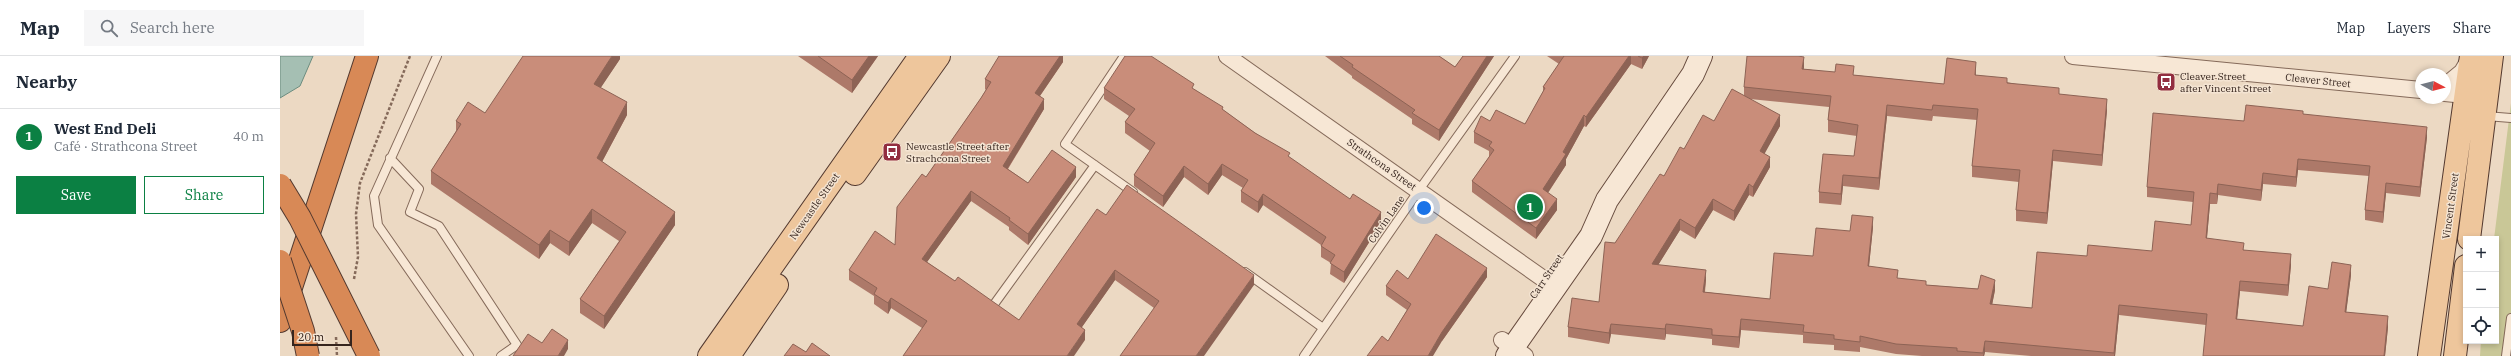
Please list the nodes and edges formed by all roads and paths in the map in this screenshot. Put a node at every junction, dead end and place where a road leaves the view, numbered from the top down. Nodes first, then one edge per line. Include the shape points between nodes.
1 (367, 56) edge
2 (379, 56) edge
3 (437, 56) edge
4 (920, 56) edge
5 (940, 56) edge
6 (1124, 56) edge
7 (1227, 56) edge
8 (1719, 56) edge
9 (2073, 56) edge
10 (2471, 56) edge
11 (2492, 56) edge
12 (1514, 57) edge
13 (1697, 65) edge
14 (2451, 81) edge
15 (2415, 89) edge
16 (2451, 95) edge
17 (2479, 103) junction
18 (2511, 118) edge
19 (342, 131) junction
20 (390, 158) junction
21 (1095, 165) junction
22 (280, 185) edge
23 (1419, 190) junction
24 (1139, 196) edge
25 (2469, 236) edge
26 (280, 261) edge
27 (1241, 269) edge
28 (2465, 272) edge
29 (1550, 283) junction
30 (995, 303) edge
31 (2511, 318) edge
32 (280, 321) edge
33 (1323, 328) junction
34 (1507, 351) edge
35 (308, 356) edge
36 (369, 356) edge
37 (470, 356) edge
38 (501, 356) edge
39 (709, 356) edge
40 (729, 356) edge
41 (1304, 356) edge
42 (2429, 356) edge
43 (2455, 356) edge
44 (2506, 356) edge

1 - 19 highway
2 - 19 highway
3 - 20 lane
4 - 39 main road, Newcastle Street
5 - 40 main road, Newcastle Street via 784,274
6 - 21 lane via 1065,144
7 - 23 street, Strathcona Street
8 - 13 street, Carr Street
9 - 15 street, Cleaver Street
10 - 14 street via 2462,72
10 - 17 main road, Vincent Street
11 - 17 main road, Vincent Street
12 - 23 lane, Colvin Lane
13 - 29 street, Carr Street via 1607,200 1591,236
16 - 17 street
17 - 18 lane
17 - 25 main road, Vincent Street
17 - 42 main road, Vincent Street
19 - 32 highway
20 - 37 lane via 374,196 378,225
20 - 38 lane via 419,189 410,212 439,226 517,345
21 - 24 lane
21 - 30 lane
22 - 36 highway, bridge via 300,218
23 - 29 street, Strathcona Street
23 - 33 lane, Colvin Lane
26 - 35 highway, bridge
27 - 33 lane
28 - 43 main road
29 - 34 street, Carr Street
31 - 44 lane
33 - 41 lane, Colvin Lane

